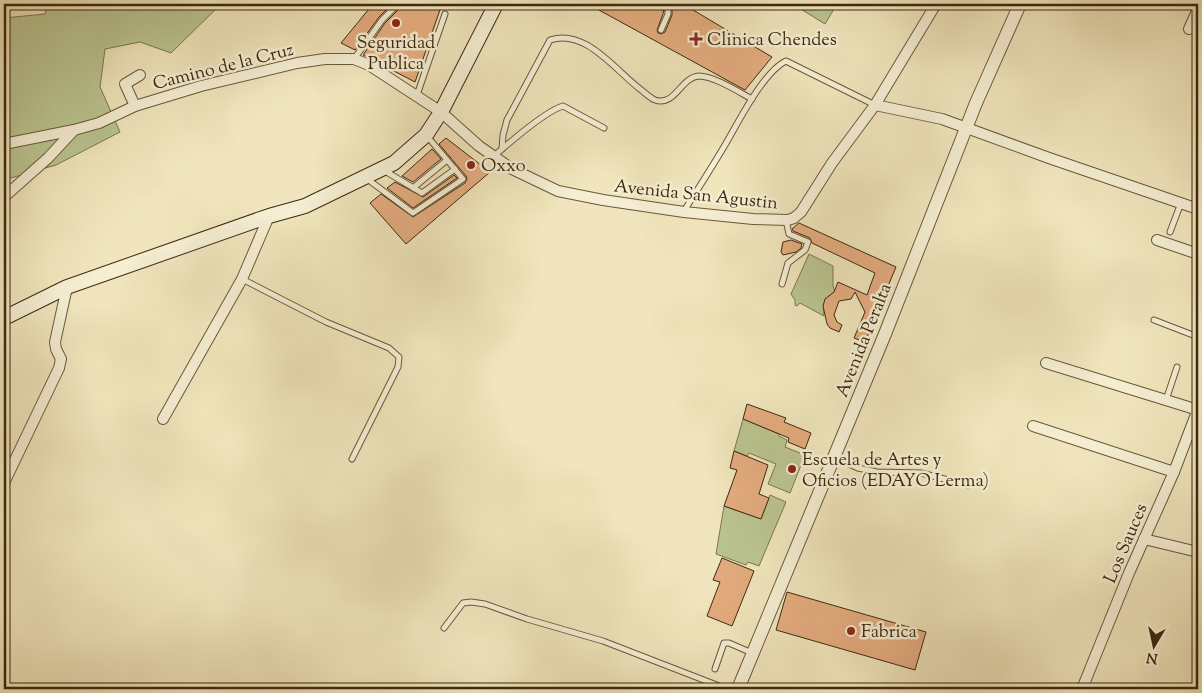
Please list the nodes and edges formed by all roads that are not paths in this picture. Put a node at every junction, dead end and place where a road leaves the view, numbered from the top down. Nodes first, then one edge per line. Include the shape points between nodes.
1 (398, 4) edge
2 (496, 4) edge
3 (660, 4) edge
4 (936, 4) edge
5 (1020, 4) edge
6 (1198, 9) edge
7 (445, 14) dead end
8 (1189, 29) dead end
9 (661, 30) dead end
10 (354, 59) junction
11 (140, 75) dead end
12 (417, 95) junction
13 (752, 99) junction
14 (875, 105) junction
15 (135, 106) junction
16 (441, 112) junction
17 (604, 128) dead end
18 (967, 128) junction
19 (74, 130) junction
20 (426, 135) junction
21 (4, 144) edge
22 (502, 149) junction
23 (493, 156) junction
24 (447, 160) junction
25 (382, 169) junction
26 (455, 169) junction
27 (366, 177) junction
28 (413, 188) junction
29 (4, 197) edge
30 (1181, 203) junction
31 (1198, 209) edge
32 (684, 212) junction
33 (269, 216) junction
34 (786, 220) junction
35 (1170, 232) dead end
36 (1157, 240) dead end
37 (1198, 254) edge
38 (242, 279) junction
39 (782, 284) dead end
40 (67, 287) junction
41 (4, 318) edge
42 (1154, 320) dead end
43 (1198, 337) edge
44 (1046, 363) dead end
45 (1177, 368) dead end
46 (1166, 400) junction
47 (1198, 409) edge
48 (163, 419) dead end
49 (1033, 426) dead end
50 (834, 457) junction
51 (352, 458) dead end
52 (1174, 472) junction
53 (4, 483) edge
54 (968, 485) dead end
55 (1144, 539) junction
56 (1198, 552) edge
57 (444, 628) dead end
58 (753, 653) junction
59 (715, 669) dead end
60 (727, 689) edge
61 (738, 689) edge
62 (1082, 689) edge

1 - 10 lane
2 - 16 main road
3 - 9 lane via 668,9
4 - 14 street
5 - 18 street, Avenida Peralta
6 - 8 street
7 - 12 lane
10 - 12 street, Camino de la Cruz
10 - 15 street, Camino de la Cruz via 298,63
11 - 15 street via 125,84
12 - 16 street, Camino de la Cruz
13 - 14 lane via 786,61
13 - 22 lane via 708,77 699,76 690,78 672,98 654,100 624,77 604,56 575,39 559,37 550,40 507,120
13 - 32 lane
14 - 18 street via 942,119
14 - 34 street, Avenida San Agustin via 801,212
15 - 19 street, Camino de la Cruz
16 - 20 main road
16 - 23 street, Avenida San Agustin
17 - 22 lane via 563,106 541,118
18 - 30 street
18 - 50 street, Avenida Peralta
19 - 21 street, Camino de la Cruz
19 - 29 street
20 - 24 lane
20 - 25 main road via 394,163
22 - 23 lane
23 - 32 street, Avenida San Agustin via 558,191
24 - 26 lane
24 - 28 lane
25 - 27 main road
25 - 28 lane
26 - 27 lane via 464,179 413,213
26 - 28 lane via 422,193
27 - 33 main road via 305,206
30 - 31 street
30 - 35 lane
32 - 34 street, Avenida San Agustin
33 - 38 street
33 - 40 main road
34 - 39 lane via 789,234 808,242 805,250 788,263
36 - 37 street
38 - 48 street
38 - 51 lane via 326,322 389,348 399,357 398,367
40 - 41 main road
40 - 53 street via 55,342 61,359 60,368
42 - 43 lane
44 - 46 street
45 - 46 lane
46 - 47 street
47 - 52 street, Los Sauces
49 - 52 street
50 - 54 lane via 876,472 921,473
50 - 58 street, Avenida Peralta
52 - 55 street, Los Sauces
55 - 56 street
55 - 62 street, Los Sauces
57 - 60 lane via 463,603 485,604 603,641
58 - 59 lane via 724,643
58 - 61 street, Avenida Peralta

